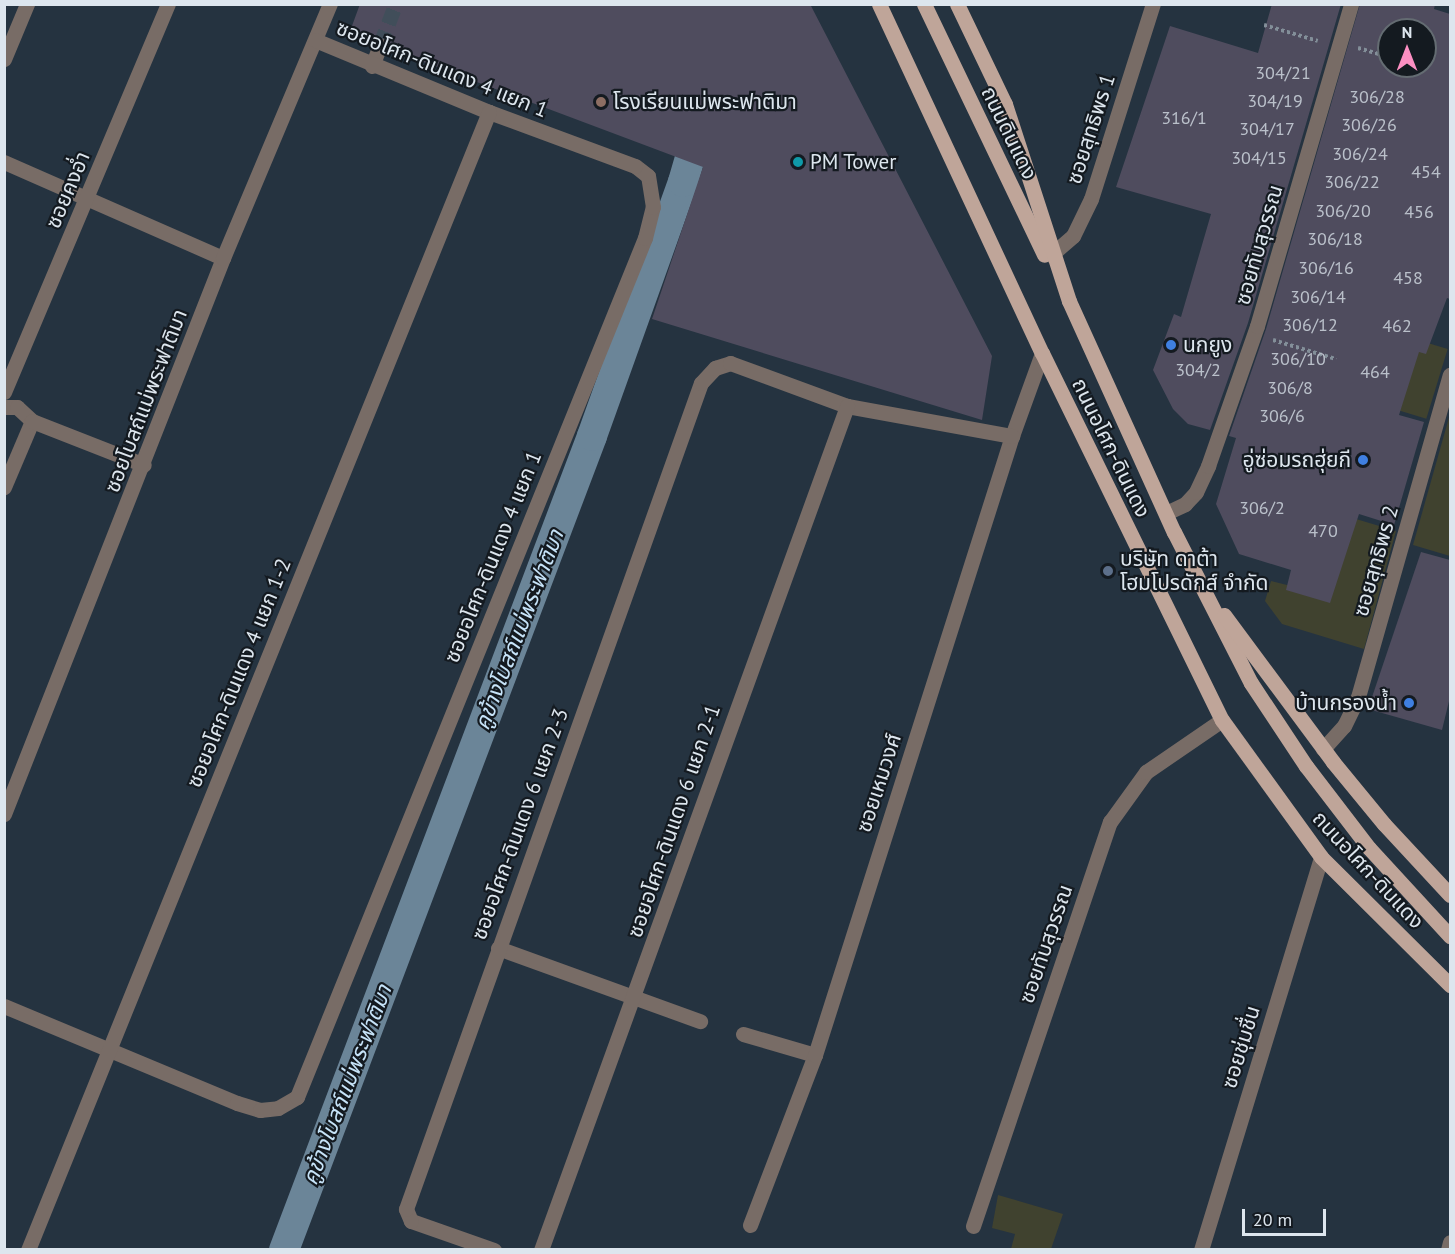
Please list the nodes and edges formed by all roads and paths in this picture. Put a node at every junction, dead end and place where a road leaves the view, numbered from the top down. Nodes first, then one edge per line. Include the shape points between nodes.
1 (27, 4) edge
2 (168, 4) edge
3 (330, 4) edge
4 (879, 4) edge
5 (924, 4) edge
6 (957, 4) edge
7 (1153, 4) edge
8 (1352, 4) edge
9 (1264, 25) dead end
10 (315, 40) junction
11 (380, 45) tunnel mouth
12 (1340, 45) junction
13 (1377, 54) edge
14 (4, 59) edge
15 (372, 66) junction
16 (489, 112) junction
17 (4, 162) edge
18 (88, 199) junction
19 (1047, 253) junction
20 (223, 258) junction
21 (1255, 334) junction
22 (1042, 353) junction
23 (1336, 359) dead end
24 (1450, 375) edge
25 (6, 385) edge
26 (847, 406) junction
27 (4, 407) edge
28 (32, 421) junction
29 (1012, 436) junction
30 (144, 465) junction
31 (4, 487) edge
32 (1166, 513) junction
33 (1197, 578) junction
34 (1222, 720) junction
35 (1323, 749) junction
36 (4, 814) edge
37 (1321, 857) junction
38 (1450, 895) edge
39 (1450, 936) edge
40 (498, 948) junction
41 (1450, 985) edge
42 (635, 997) junction
43 (4, 1006) edge
44 (700, 1021) dead end
45 (743, 1034) dead end
46 (110, 1049) junction
47 (815, 1055) junction
48 (750, 1225) dead end
49 (973, 1226) dead end
50 (1450, 1242) edge
51 (28, 1250) edge
52 (494, 1250) edge
53 (541, 1250) edge
54 (1201, 1250) edge
55 (1448, 1250) edge

1 - 14 street
2 - 18 street, ซอยคงอ่ำ
3 - 10 street, ซอยโบสถ์แม่พระฟาติมา
4 - 22 main road, ถนนอโศก-ดินแดง
5 - 19 main road, ถนนดินแดง
6 - 19 main road, ถนนอโศก-ดินแดง via 1005,104
7 - 19 street, ซอยสุทธิพร 1 via 1091,199 1073,236
8 - 12 street, ซอยทับสุวรรณ
9 - 12 path
10 - 15 street, ซอยอโศก-ดินแดง 4 แยก 1
10 - 20 street, ซอยโบสถ์แม่พระฟาติมา
11 - 15 street
12 - 13 path
12 - 21 street, ซอยทับสุวรรณ
15 - 16 street, ซอยอโศก-ดินแดง 4 แยก 1
16 - 46 street, ซอยอโศก-ดินแดง 4 แยก 1-2
16 - 46 street, ซอยอโศก-ดินแดง 4 แยก 1 via 635,166 648,176 653,207 640,249 297,1097 278,1108 260,1110
17 - 18 street
18 - 20 street
18 - 25 street, ซอยคงอ่ำ
19 - 32 main road, ถนนอโศก-ดินแดง
20 - 30 street, ซอยโบสถ์แม่พระฟาติมา
21 - 23 path
21 - 32 street, ซอยทับสุวรรณ via 1196,492 1185,504
22 - 29 street, ซอยเหมวงศ์
22 - 34 main road, ถนนอโศก-ดินแดง
24 - 35 street, ซอยสุทธิพร 2 via 1358,697 1344,726
26 - 29 street
26 - 40 street, ซอยอโศก-ดินแดง 6 แยก 2-3 via 729,363 715,368 701,383
26 - 42 street, ซอยอโศก-ดินแดง 6 แยก 2-1
27 - 28 street via 17,407
28 - 30 street
28 - 31 street
29 - 47 street, ซอยเหมวงศ์
30 - 36 street, ซอยโบสถ์แม่พระฟาติมา
32 - 33 main road, ถนนอโศก-ดินแดง
33 - 35 main road, ถนนอโศก-ดินแดง
33 - 39 main road, ถนนอโศก-ดินแดง via 1251,683 1306,766 1369,848
34 - 37 main road, ถนนอโศก-ดินแดง
34 - 49 street, ซอยทับสุวรรณ via 1146,772 1110,822
35 - 38 main road, ถนนอโศก-ดินแดง via 1384,824
37 - 41 main road, ถนนอโศก-ดินแดง
37 - 54 street, ซอยชุ่มชื่น
40 - 42 street
40 - 52 street, ซอยอโศก-ดินแดง 6 แยก 2-3 via 406,1209 411,1221
42 - 44 street
42 - 53 street, ซอยอโศก-ดินแดง 6 แยก 2-1
43 - 46 street
45 - 47 street
46 - 51 street, ซอยอโศก-ดินแดง 4 แยก 1-2
47 - 48 street, ซอยเหมวงศ์
50 - 55 street

